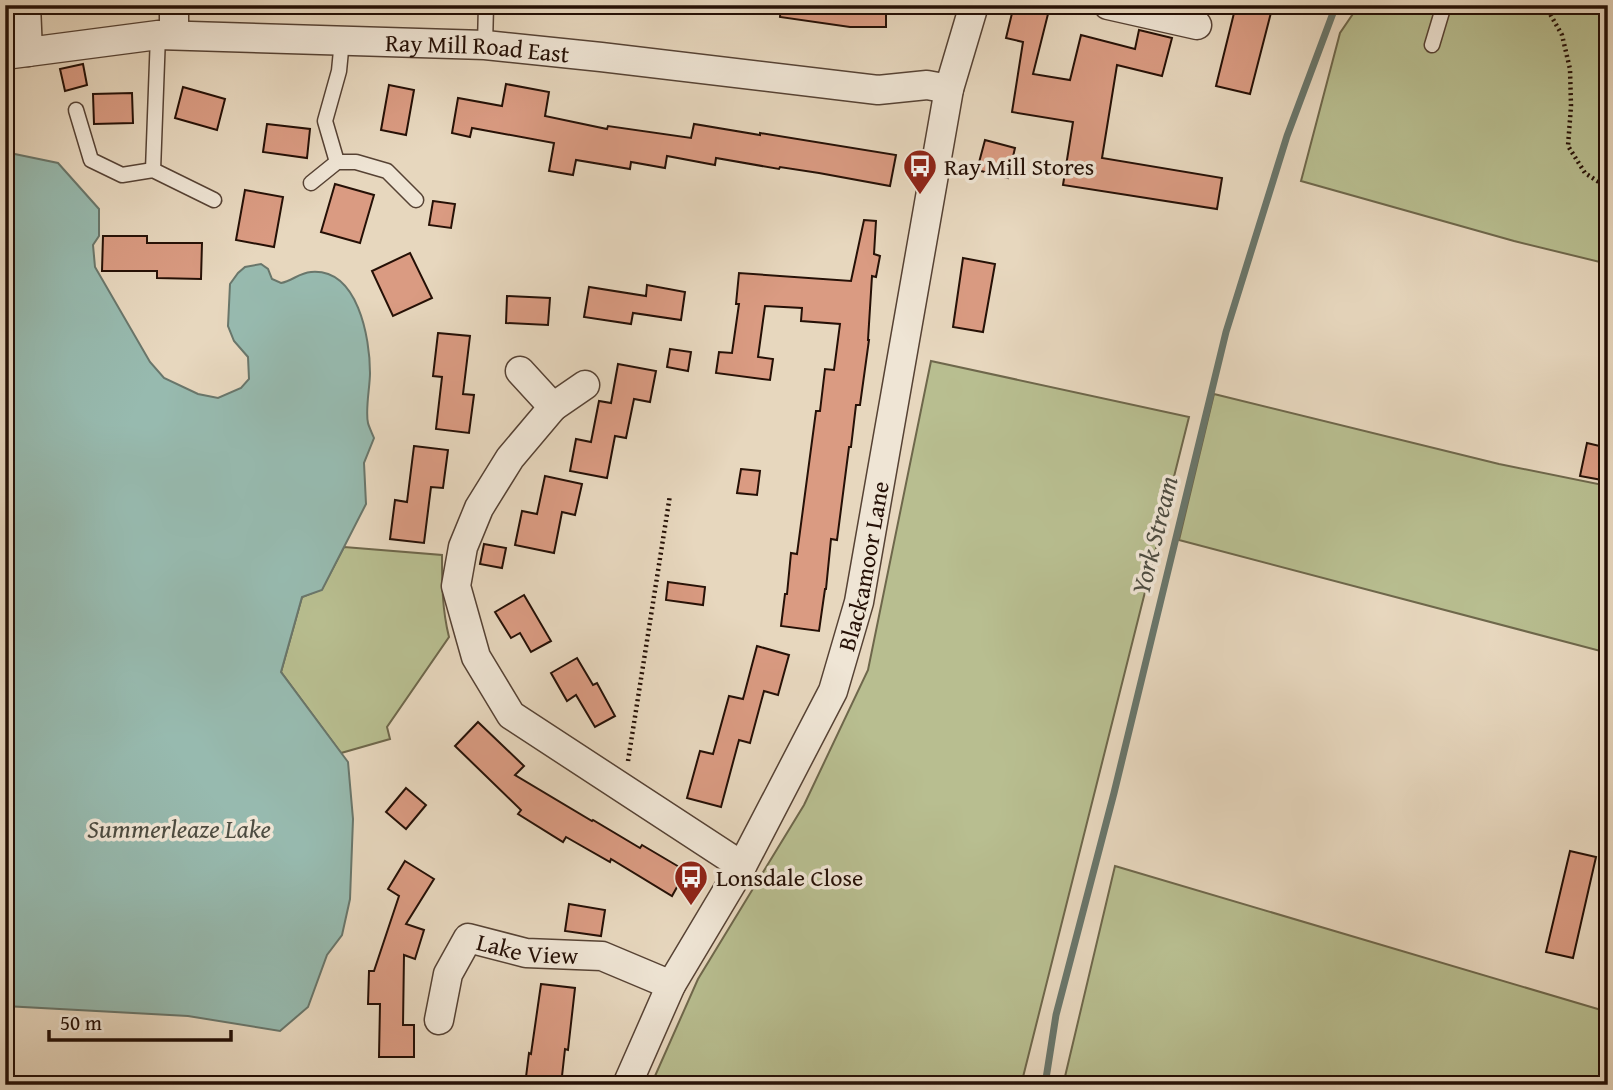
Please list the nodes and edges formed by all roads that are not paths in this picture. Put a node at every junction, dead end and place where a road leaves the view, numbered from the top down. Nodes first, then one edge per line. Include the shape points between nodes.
1 (26, 5) edge
2 (174, 5) edge
3 (486, 5) edge
4 (974, 5) edge
5 (1108, 5) edge
6 (1444, 5) edge
7 (1197, 25) dead end
8 (166, 35) junction
9 (342, 40) junction
10 (485, 45) junction
11 (1432, 45) dead end
12 (17, 53) edge
13 (949, 89) junction
14 (76, 110) dead end
15 (337, 162) junction
16 (153, 170) junction
17 (312, 183) dead end
18 (214, 200) dead end
19 (416, 200) dead end
20 (520, 370) dead end
21 (585, 385) dead end
22 (553, 407) junction
23 (742, 866) junction
24 (671, 985) junction
25 (439, 1020) dead end
26 (627, 1085) edge

1 - 12 street
2 - 8 street
3 - 10 lane
4 - 13 street, Blackamoor Lane
5 - 7 street
6 - 11 lane
8 - 9 street, Ray Mill Road East
8 - 12 street, Ray Mill Road East
8 - 16 lane
9 - 10 street, Ray Mill Road East
9 - 15 lane via 339,71 324,121
10 - 13 street, Ray Mill Road East via 878,90 927,85
13 - 23 street, Blackamoor Lane via 859,601 832,691
14 - 16 lane via 90,160 122,174
15 - 17 lane
15 - 19 lane via 387,171
16 - 18 lane
20 - 22 street
21 - 22 street
22 - 23 street via 510,458 479,508 463,547 456,586 476,657 511,715
23 - 24 street, Blackamoor Lane
24 - 25 street, Lake View via 602,956 526,953 468,938 448,974
24 - 26 street, Blackamoor Lane

